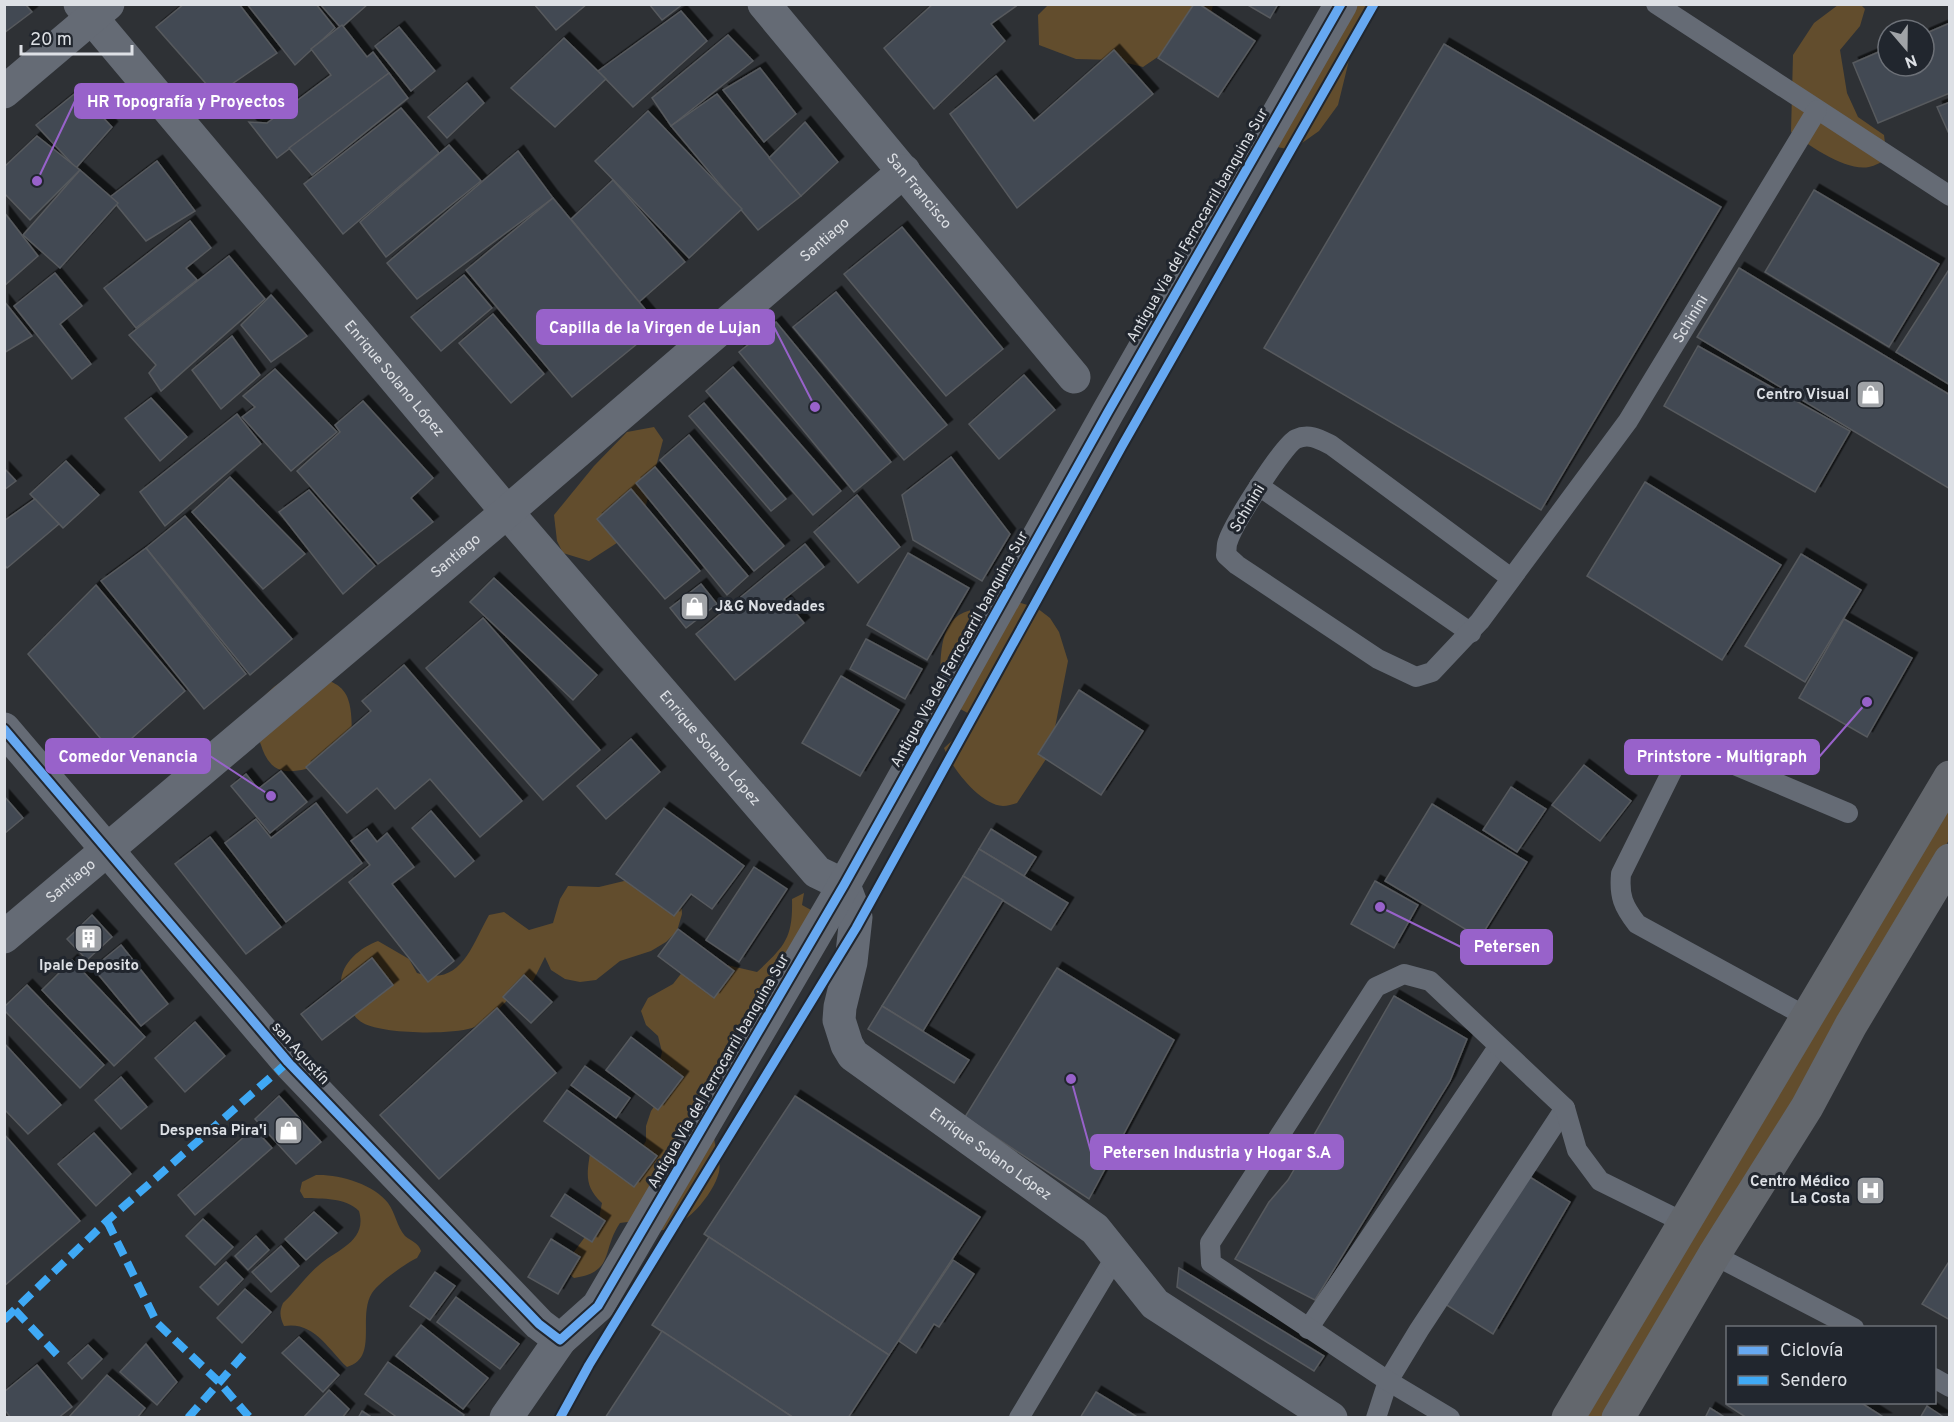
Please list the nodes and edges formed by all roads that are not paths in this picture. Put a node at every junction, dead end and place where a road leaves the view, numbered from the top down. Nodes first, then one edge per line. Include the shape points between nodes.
1 (764, 4) edge
2 (1341, 4) edge
3 (1656, 4) edge
4 (93, 9) edge
5 (4, 92) edge
6 (1817, 110) junction
7 (904, 171) junction
8 (1950, 196) edge
9 (1074, 377) dead end
10 (1259, 486) junction
11 (507, 512) junction
12 (1512, 578) junction
13 (1471, 633) junction
14 (4, 729) edge
15 (1950, 777) edge
16 (1848, 813) dead end
17 (106, 849) junction
18 (1950, 860) edge
19 (844, 885) junction
20 (4, 937) edge
21 (1807, 1017) junction
22 (1498, 1047) junction
23 (1565, 1108) junction
24 (1685, 1223) junction
25 (1714, 1255) junction
26 (1116, 1256) junction
27 (1850, 1326) edge
28 (1308, 1329) junction
29 (560, 1340) junction
30 (1936, 1379) edge
31 (1388, 1381) junction
32 (1950, 1387) edge
33 (506, 1418) edge
34 (1019, 1418) edge
35 (1331, 1418) edge
36 (1376, 1418) edge
37 (1450, 1418) edge
38 (1568, 1418) edge
39 (1618, 1418) edge

1 - 7 street, San Francisco
2 - 19 street, Antigua Via del Ferrocarril banquina Sur
3 - 6 lane
4 - 5 street
4 - 11 street, Enrique Solano López
6 - 8 lane
6 - 12 lane, Schinini via 1628,421
7 - 9 street, San Francisco
7 - 11 street, Santiago
10 - 12 lane, Schinini via 1293,440 1305,436 1319,438
10 - 13 lane
10 - 13 lane, Schinini via 1227,541 1226,555 1237,565 1378,659 1416,677 1432,672
11 - 17 street, Santiago
11 - 19 street, Enrique Solano López via 818,872
12 - 13 lane, Schinini
14 - 17 street, san Agustín
15 - 21 highway
16 - 21 lane via 1718,758 1690,756 1677,761 1622,874 1623,907 1637,924
17 - 20 street, Santiago
17 - 29 street, san Agustín via 288,1062 531,1316
18 - 25 highway via 1851,1025 1807,1107
19 - 26 street, Enrique Solano López via 856,928 839,1020 853,1055 1080,1217
19 - 29 street, Antigua Via del Ferrocarril banquina Sur via 598,1306
21 - 24 highway
22 - 23 lane
22 - 28 lane
22 - 28 lane via 1430,981 1404,974 1376,987 1210,1243 1211,1263
23 - 24 lane via 1577,1150 1600,1181
23 - 31 lane
24 - 38 highway
25 - 27 lane
25 - 39 highway
26 - 34 lane
26 - 35 street, Enrique Solano López via 1155,1304
28 - 31 lane
29 - 33 street
30 - 32 lane
31 - 36 lane
31 - 37 lane

